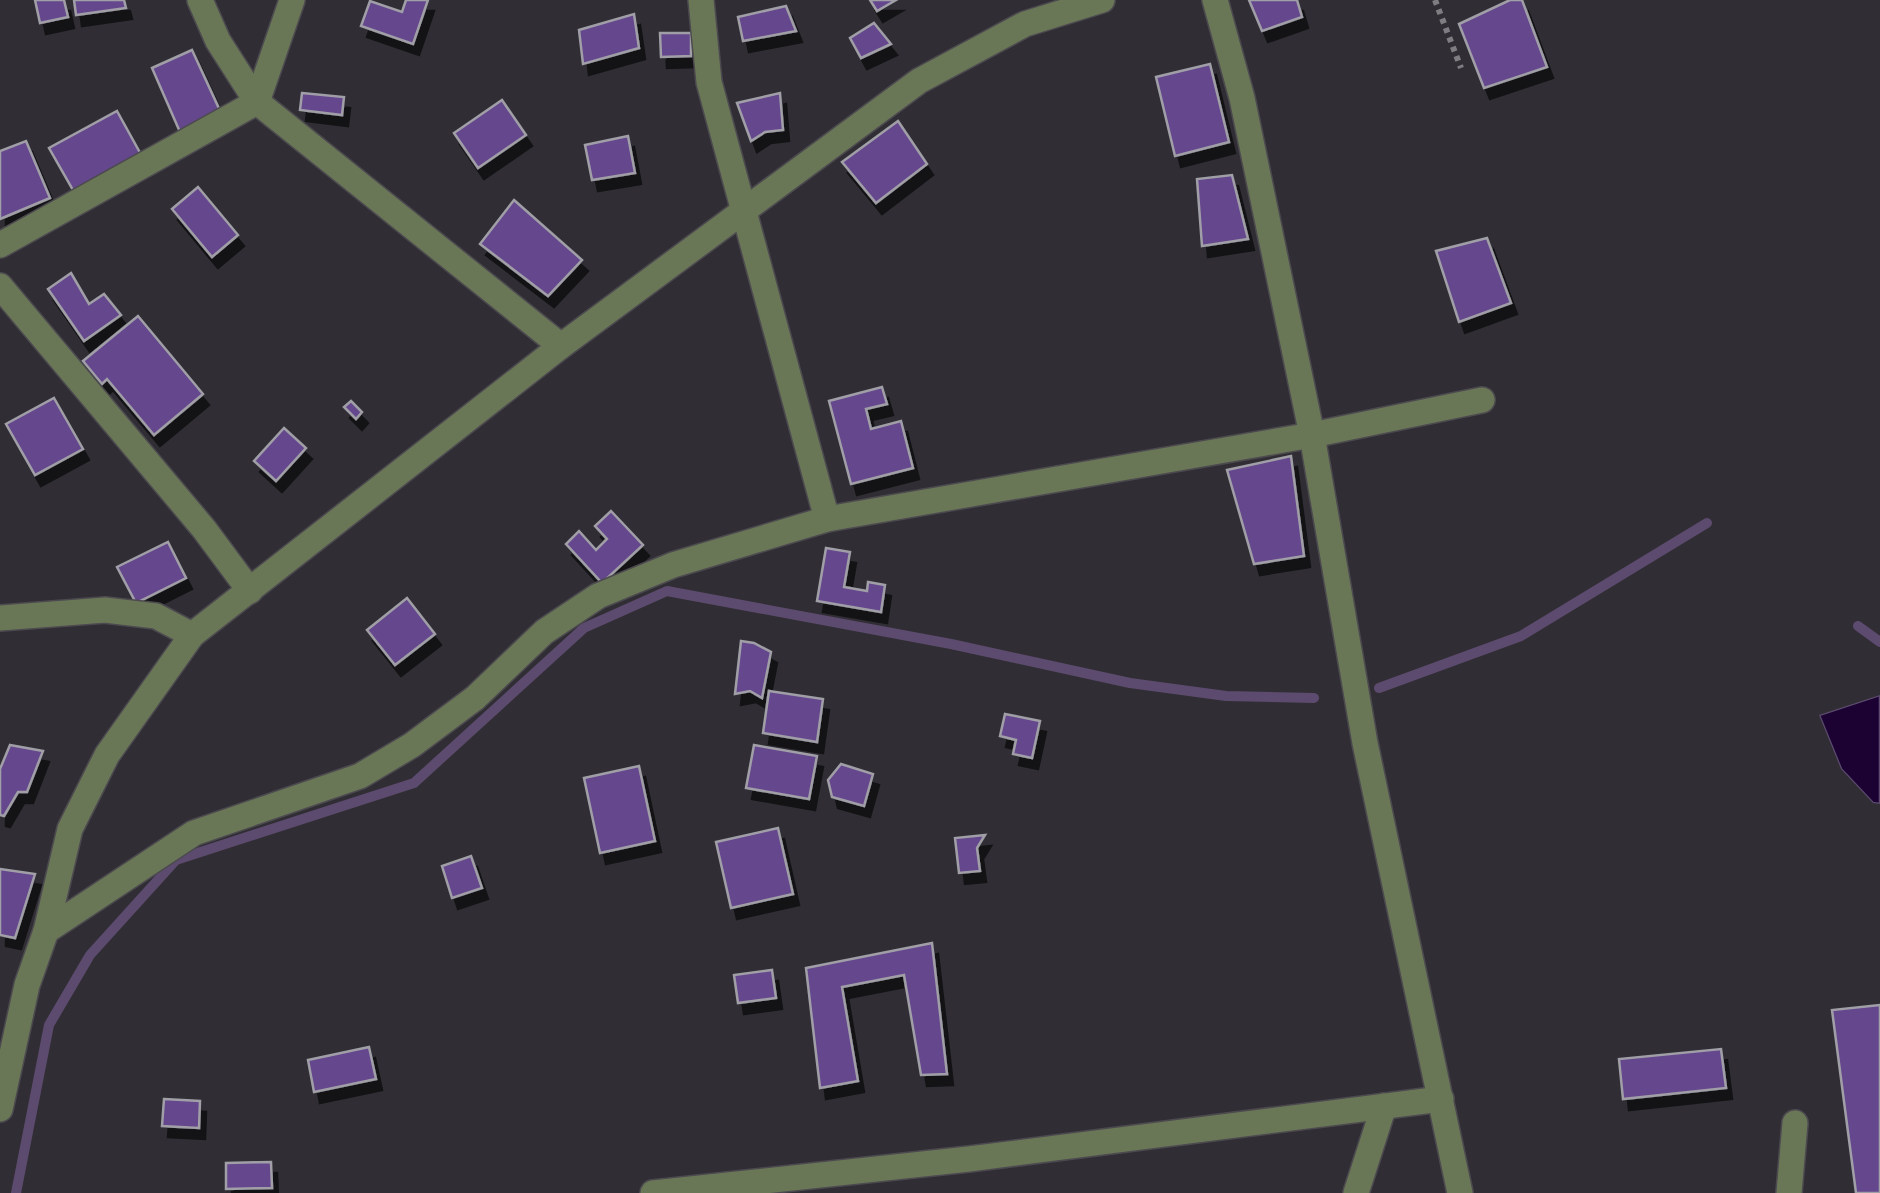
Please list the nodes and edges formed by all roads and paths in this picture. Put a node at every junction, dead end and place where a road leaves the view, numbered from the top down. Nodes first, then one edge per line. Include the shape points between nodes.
1 (200, 0) edge
2 (292, 0) edge
3 (701, 0) edge
4 (1102, 0) edge
5 (1215, 0) edge
6 (1435, 0) edge
7 (1461, 68) dead end
8 (257, 102) junction
9 (744, 212) junction
10 (0, 245) edge
11 (0, 286) edge
12 (561, 346) junction
13 (1482, 400) dead end
14 (1312, 434) junction
15 (827, 519) junction
16 (250, 591) junction
17 (0, 618) edge
18 (192, 636) junction
19 (46, 931) junction
20 (1441, 1099) junction
21 (1384, 1106) junction
22 (0, 1109) edge
23 (1794, 1122) dead end
24 (653, 1193) edge
25 (1356, 1193) edge
26 (1460, 1193) edge
27 (1789, 1193) edge

1 - 8 street
2 - 8 street
3 - 9 street via 709,82
4 - 9 street via 1025,24 919,80
5 - 14 street
6 - 7 path
8 - 10 street
8 - 12 street
9 - 12 street
9 - 15 street
11 - 16 street
12 - 16 street
13 - 14 street
14 - 15 street
14 - 20 street via 1364,743
15 - 19 street via 673,565 598,596 544,632 475,698 399,753 318,793 194,833
16 - 18 street
17 - 18 street via 105,610 156,616
18 - 19 street via 108,755 70,829
19 - 22 street
20 - 21 street
20 - 26 street
21 - 24 street
21 - 25 street
23 - 27 street

